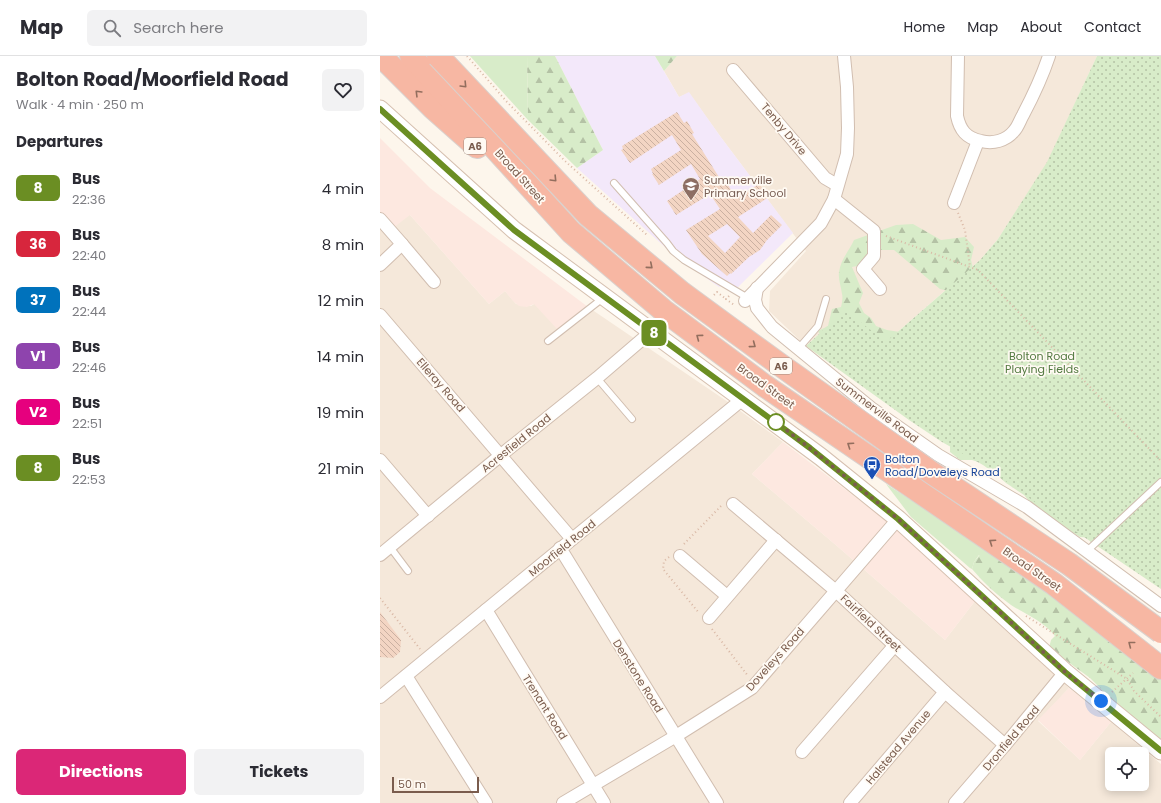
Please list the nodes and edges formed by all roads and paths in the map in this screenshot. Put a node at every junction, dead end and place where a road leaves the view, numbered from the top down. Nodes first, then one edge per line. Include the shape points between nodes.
1 (381, 56) edge
2 (411, 56) edge
3 (438, 56) edge
4 (467, 56) edge
5 (844, 56) edge
6 (958, 56) edge
7 (1049, 56) edge
8 (733, 70) dead end
9 (380, 109) edge
10 (978, 141) junction
11 (614, 183) dead end
12 (837, 185) junction
13 (834, 199) junction
14 (954, 203) joint
15 (380, 219) edge
16 (874, 231) junction
17 (571, 232) junction
18 (652, 240) dead end
19 (402, 244) junction
20 (380, 265) edge
21 (970, 267) junction
22 (434, 282) dead end
23 (757, 288) junction
24 (880, 289) dead end
25 (727, 294) dead end
26 (714, 296) dead end
27 (605, 297) junction
28 (826, 298) dead end
29 (726, 299) dead end
30 (747, 300) junction
31 (380, 315) edge
32 (651, 330) junction
33 (548, 341) dead end
34 (798, 349) junction
35 (597, 378) junction
36 (744, 398) junction
37 (632, 418) dead end
38 (501, 455) junction
39 (380, 460) edge
40 (1161, 461) edge
41 (1161, 482) edge
42 (727, 505) joint
43 (428, 516) junction
44 (898, 519) junction
45 (572, 539) junction
46 (776, 540) junction
47 (684, 544) dead end
48 (390, 547) junction
49 (560, 548) junction
50 (1087, 551) junction
51 (380, 555) edge
52 (680, 556) dead end
53 (408, 571) dead end
54 (836, 591) junction
55 (727, 596) junction
56 (380, 598) edge
57 (1161, 606) edge
58 (486, 610) junction
59 (1022, 614) dead end
60 (709, 618) dead end
61 (1161, 632) edge
62 (895, 645) junction
63 (421, 651) dead end
64 (1161, 668) edge
65 (1065, 672) junction
66 (1133, 673) dead end
67 (406, 676) junction
68 (1127, 679) junction
69 (945, 692) junction
70 (1111, 693) dead end
71 (380, 697) edge
72 (1161, 717) edge
73 (676, 736) junction
74 (1006, 745) junction
75 (1161, 751) edge
76 (802, 752) dead end
77 (593, 785) junction
78 (486, 803) edge
79 (563, 803) edge
80 (604, 803) edge
81 (717, 803) edge
82 (850, 803) edge
83 (955, 803) edge

17 -> 1 highway, A6 via 433,108
2 - 17 highway, Broad Street
3 -> 61 highway, Broad Street / A6, bridge via 588,215 682,293 932,473 1069,564
4 - 18 path via 507,102 565,161
5 - 12 street via 847,87 847,154
6 - 10 street via 957,116 966,136
7 - 10 street via 1042,78 1014,131 1003,140 991,143
8 - 12 street, Tenby Drive via 825,178
9 - 27 street via 514,230
10 - 14 street
11 - 30 lane via 673,251
12 - 13 street
13 - 16 street
13 - 23 street via 821,223
14 - 21 path via 965,230
15 - 19 street
16 - 21 path
16 - 24 street via 874,256 863,269
64 -> 17 highway, Broad Street / A6 via 1054,584 759,382 663,310
19 - 20 street
19 - 22 street
21 - 40 path via 978,270
23 - 30 street
23 - 34 street, Summerville Road via 757,308 772,327
25 - 30 path
26 - 29 path via 717,292
27 - 32 street
27 - 33 lane
28 - 34 lane via 818,326
31 - 38 street, Elleray Road
32 - 35 street, Acresfield Road
32 - 36 street
34 - 50 street, Summerville Road via 872,408 932,451 1027,507
35 - 37 lane
35 - 38 street, Acresfield Road
36 - 44 street
36 - 45 street, Moorfield Road
38 - 43 street, Acresfield Road
38 - 45 street, Elleray Road
39 - 43 street
41 - 50 lane
42 - 46 street, Fairfield Street
42 - 47 path
43 - 48 street, Acresfield Road
44 - 54 street, Doveleys Road
44 - 65 street
45 - 49 street, Moorfield Road
46 - 54 street, Fairfield Street
46 - 55 street
48 - 51 street, Acresfield Road
48 - 53 lane
49 - 58 street, Moorfield Road
49 - 73 street, Denstone Road
50 - 57 street, Summerville Road
52 - 55 street
54 - 62 street, Fairfield Street
54 - 73 street, Doveleys Road via 752,688
55 - 60 street
56 - 63 path
58 - 67 street, Moorfield Road
58 - 77 street, Trenant Road
59 - 68 path
62 - 69 street, Fairfield Street
62 - 76 street
65 - 74 street, Dronfield Road
65 - 75 street
66 - 68 path
67 - 71 street, Moorfield Road
67 - 78 street
68 - 70 path
68 - 72 path via 1134,691
69 - 74 street, Fairfield Street
69 - 82 street, Halstead Avenue
73 - 77 street, Doveleys Road
73 - 81 street, Denstone Road
74 - 83 street, Dronfield Road
77 - 79 street, Doveleys Road
77 - 80 street, Trenant Road

